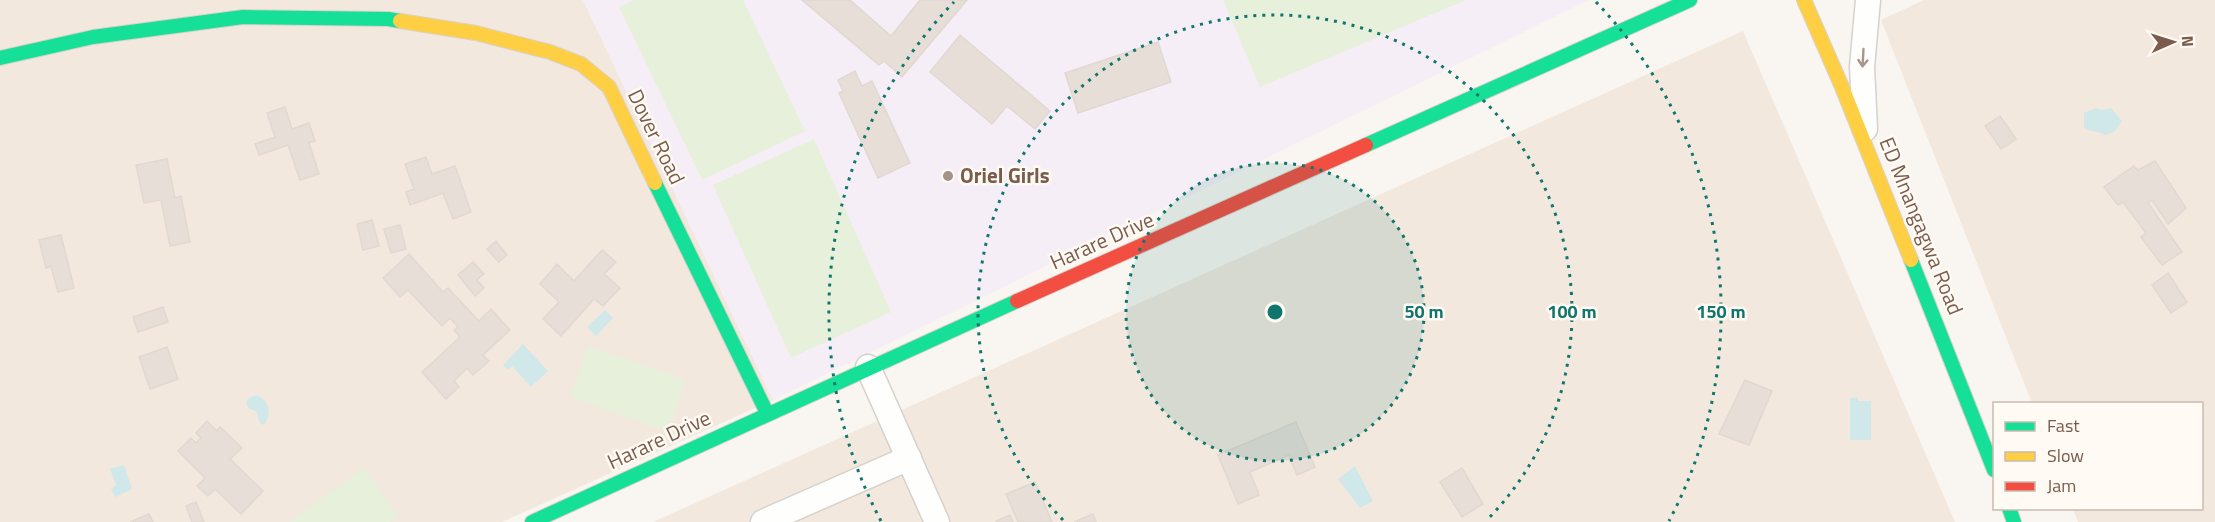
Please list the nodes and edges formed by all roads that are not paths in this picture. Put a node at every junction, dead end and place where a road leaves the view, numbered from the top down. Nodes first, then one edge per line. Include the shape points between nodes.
1 (1690, 0) edge
2 (1804, 0) edge
3 (1868, 0) edge
4 (0, 58) edge
5 (1866, 146) junction
6 (868, 367) junction
7 (767, 413) junction
8 (909, 458) junction
9 (1993, 465) edge
10 (532, 522) edge
11 (763, 522) edge
12 (938, 522) edge

1 - 6 main road, Harare Drive
2 - 5 main road, ED Mnangagwa Road
3 -> 5 street via 1862,67
4 - 7 main road, Dover Road via 93,37 243,17 388,19 476,33 581,64 609,87
5 - 9 main road, ED Mnangagwa Road
6 - 7 main road, Harare Drive
6 - 8 street
7 - 10 main road, Harare Drive
8 - 11 street
8 - 12 street

